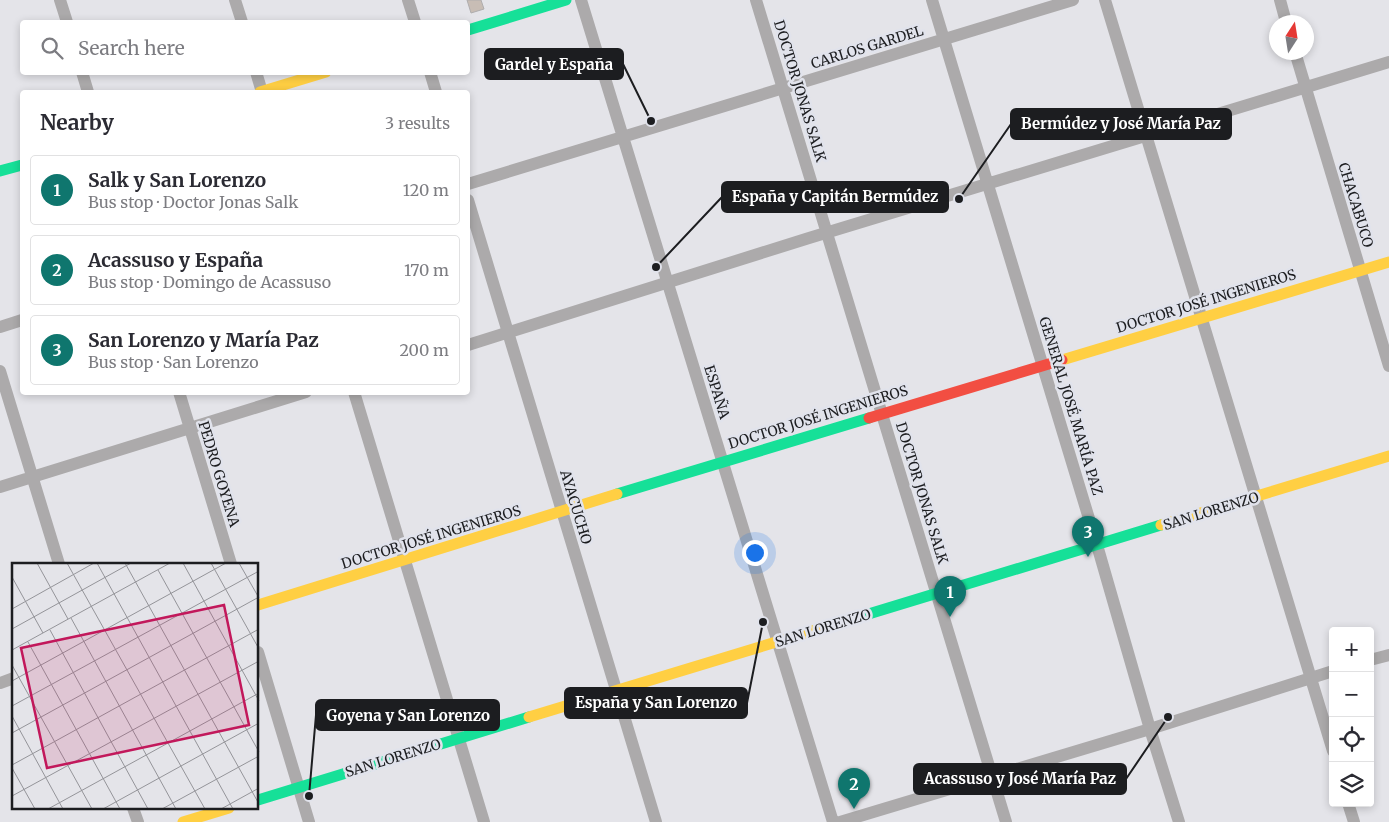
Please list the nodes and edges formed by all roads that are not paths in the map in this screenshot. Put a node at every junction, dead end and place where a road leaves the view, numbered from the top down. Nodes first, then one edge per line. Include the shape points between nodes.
1 (60, 0) edge
2 (235, 0) edge
3 (408, 0) edge
4 (566, 0) edge
5 (581, 0) edge
6 (756, 0) edge
7 (932, 0) edge
8 (1073, 0) edge
9 (1106, 0) edge
10 (1280, 0) edge
11 (1284, 15) edge
12 (66, 20) edge
13 (241, 20) edge
14 (414, 20) edge
15 (470, 29) edge
16 (944, 39) junction
17 (1297, 60) edge
18 (1389, 62) edge
19 (83, 75) edge
20 (257, 75) edge
21 (316, 75) edge
22 (431, 75) edge
23 (783, 88) junction
24 (1306, 88) junction
25 (87, 90) edge
26 (260, 90) edge
27 (268, 90) edge
28 (435, 90) edge
29 (624, 136) junction
30 (1147, 136) junction
31 (20, 165) edge
32 (0, 171) edge
33 (470, 183) edge
34 (988, 184) junction
35 (470, 207) edge
36 (828, 233) junction
37 (1389, 262) edge
38 (1360, 271) junction
39 (668, 283) junction
40 (1202, 319) junction
41 (20, 321) edge
42 (0, 327) edge
43 (508, 333) junction
44 (470, 344) edge
45 (1043, 366) junction
46 (1389, 366) edge
47 (0, 371) edge
48 (180, 395) edge
49 (297, 395) edge
50 (355, 395) edge
51 (883, 413) junction
52 (190, 430) junction
53 (1389, 456) edge
54 (722, 462) junction
55 (33, 477) junction
56 (0, 487) edge
57 (1256, 497) junction
58 (562, 512) junction
59 (1097, 545) junction
60 (406, 560) junction
61 (58, 563) edge
62 (231, 563) edge
63 (937, 594) junction
64 (259, 606) edge
65 (778, 642) junction
66 (259, 655) edge
67 (1389, 655) edge
68 (1374, 659) edge
69 (1329, 672) edge
70 (1310, 677) junction
71 (12, 679) edge
72 (0, 683) edge
73 (616, 691) junction
74 (1150, 729) junction
75 (458, 738) junction
76 (1329, 738) edge
77 (993, 777) junction
78 (298, 787) junction
79 (259, 800) edge
80 (1349, 807) edge
81 (134, 810) edge
82 (223, 810) edge
83 (138, 822) edge
84 (184, 822) edge
85 (309, 822) edge
86 (484, 822) edge
87 (656, 822) edge
88 (833, 822) edge
89 (840, 822) edge
90 (1006, 822) edge
91 (1179, 822) edge
92 (1354, 822) edge

1 - 12 street
2 - 13 street
3 - 14 street
4 - 15 street
5 - 29 street, ESPAÑA
6 - 23 street, DOCTOR JONAS SALK
7 - 16 street, GENERAL JOSÉ MARÍA PAZ
8 - 16 street, CARLOS GARDEL
9 - 30 street
10 - 11 street
16 - 23 street, CARLOS GARDEL
16 - 34 street, GENERAL JOSÉ MARÍA PAZ
17 - 24 street, CHACABUCO
18 - 24 street
19 - 25 street
20 - 26 street
21 - 27 street
22 - 28 street
23 - 29 street, CARLOS GARDEL
23 - 36 street, DOCTOR JONAS SALK
24 - 30 street
24 - 38 street, CHACABUCO
29 - 33 street, CARLOS GARDEL
29 - 39 street, ESPAÑA
30 - 34 street
30 - 40 street
31 - 32 street
34 - 36 street
34 - 45 street, GENERAL JOSÉ MARÍA PAZ
35 - 43 street, AYACUCHO
36 - 39 street
36 - 51 street, DOCTOR JONAS SALK
37 - 38 street, DOCTOR JOSÉ INGENIEROS
38 - 40 street, DOCTOR JOSÉ INGENIEROS
38 - 46 street, CHACABUCO
39 - 43 street
39 - 54 street, ESPAÑA
40 - 45 street, DOCTOR JOSÉ INGENIEROS
40 - 57 street
41 - 42 street
43 - 44 street
43 - 58 street, AYACUCHO
45 - 51 street, DOCTOR JOSÉ INGENIEROS
45 - 59 street, GENERAL JOSÉ MARÍA PAZ
47 - 55 street
48 - 52 street, PEDRO GOYENA
49 - 52 street
50 - 60 street
51 - 54 street, DOCTOR JOSÉ INGENIEROS
51 - 63 street, DOCTOR JONAS SALK
52 - 55 street
52 - 62 street, PEDRO GOYENA
53 - 57 street, SAN LORENZO
54 - 58 street, DOCTOR JOSÉ INGENIEROS
54 - 65 street, ESPAÑA
55 - 56 street
55 - 61 street
57 - 59 street, SAN LORENZO
57 - 70 street
58 - 60 street, DOCTOR JOSÉ INGENIEROS
58 - 73 street, AYACUCHO
59 - 63 street, SAN LORENZO
59 - 74 street, GENERAL JOSÉ MARÍA PAZ
60 - 64 street, DOCTOR JOSÉ INGENIEROS
60 - 75 street
63 - 65 street, SAN LORENZO
63 - 77 street, DOCTOR JONAS SALK
65 - 73 street, SAN LORENZO
65 - 88 street, ESPAÑA
66 - 78 street
67 - 68 street
69 - 70 street
70 - 74 street
70 - 76 street
71 - 72 street
73 - 75 street, SAN LORENZO
73 - 87 street, AYACUCHO
74 - 77 street
74 - 91 street, GENERAL JOSÉ MARÍA PAZ
75 - 78 street, SAN LORENZO
75 - 86 street
77 - 89 street
77 - 90 street, DOCTOR JONAS SALK
78 - 79 street, SAN LORENZO
78 - 85 street
80 - 92 street
81 - 83 street
82 - 84 street

